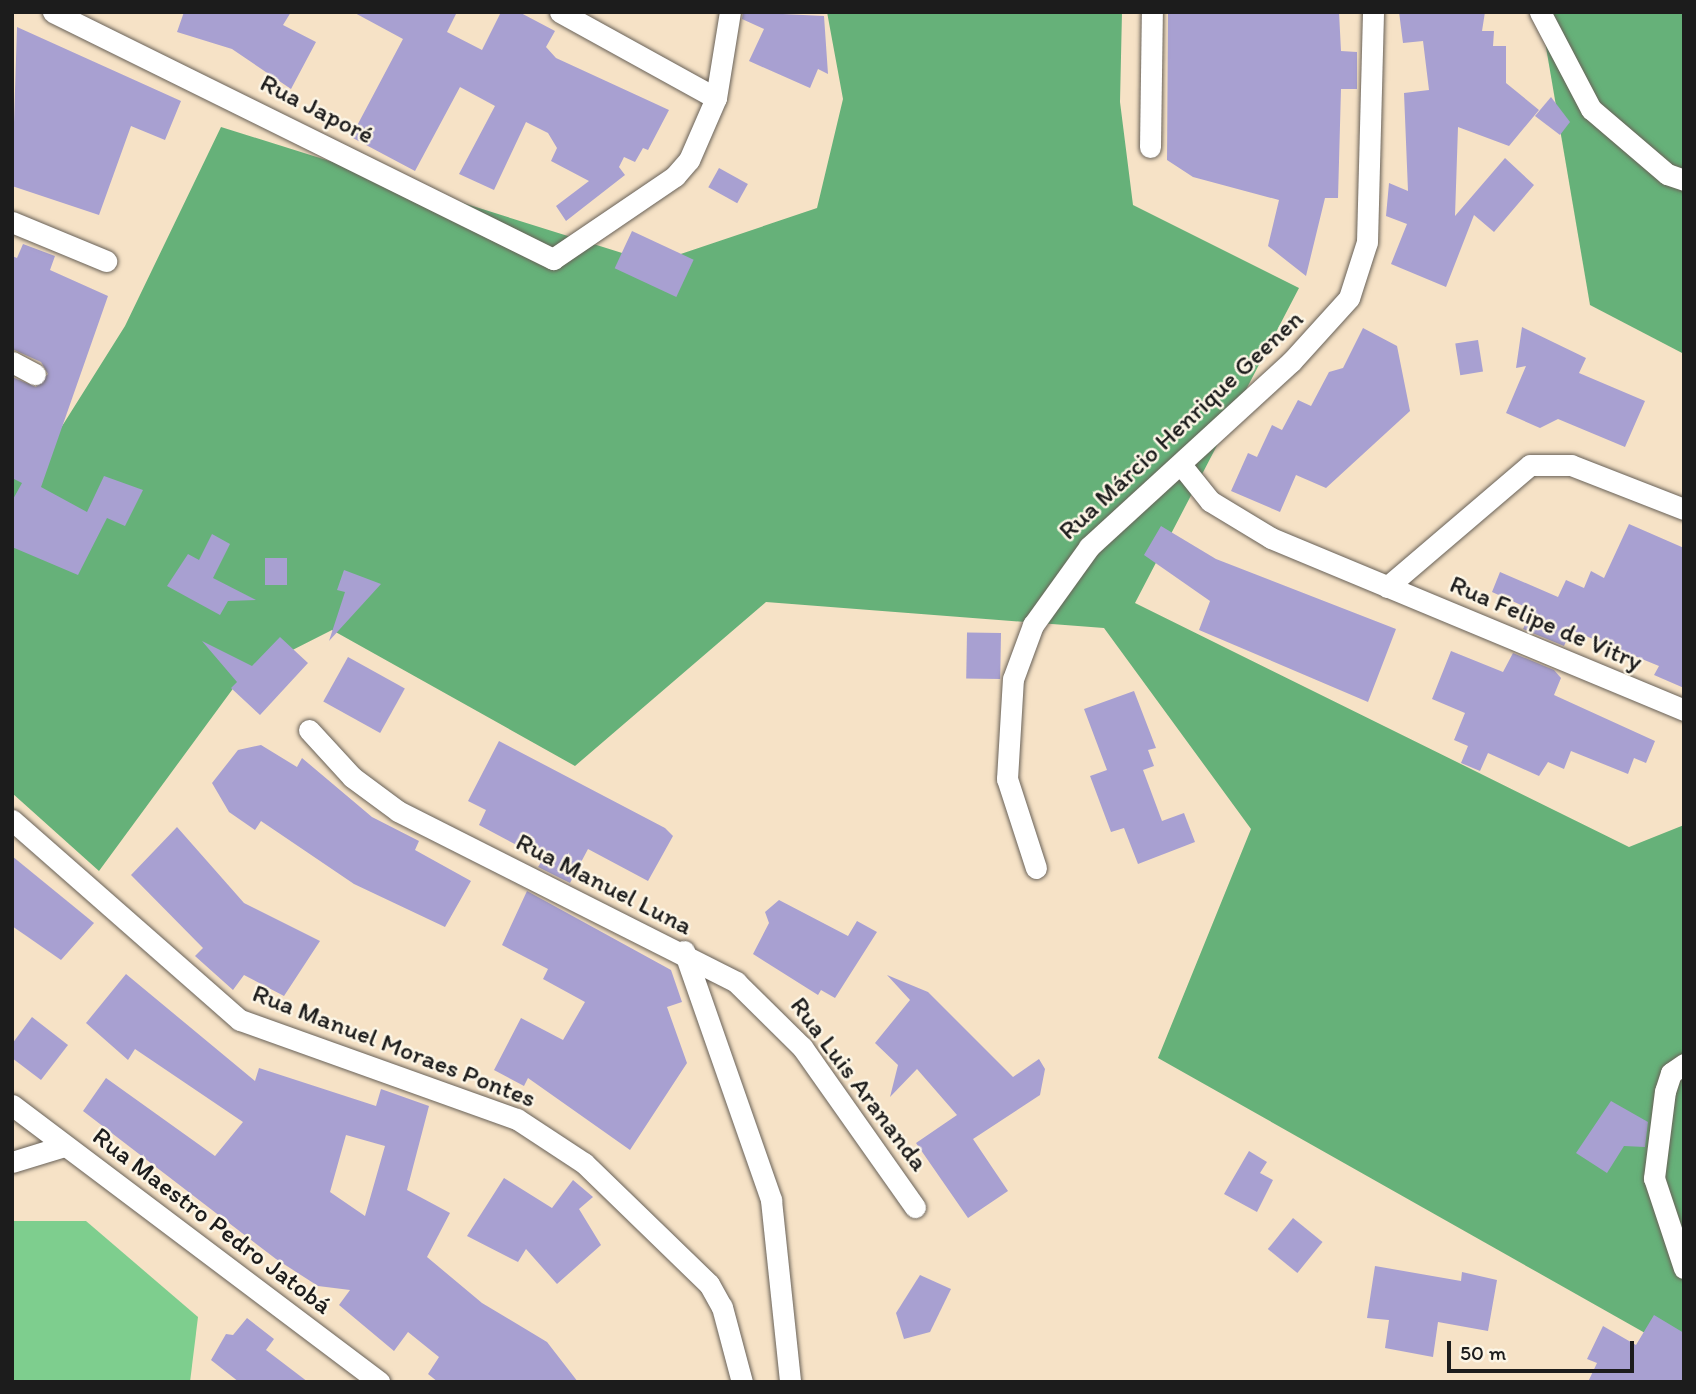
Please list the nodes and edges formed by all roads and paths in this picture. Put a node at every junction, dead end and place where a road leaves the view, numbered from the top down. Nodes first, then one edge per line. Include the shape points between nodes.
1 (53, 12) edge
2 (560, 12) edge
3 (730, 12) edge
4 (1153, 12) edge
5 (1373, 12) edge
6 (1540, 12) edge
7 (716, 98) junction
8 (1150, 147) dead end
9 (1684, 180) edge
10 (12, 222) edge
11 (106, 261) dead end
12 (12, 362) edge
13 (35, 374) dead end
14 (1182, 466) junction
15 (1684, 509) edge
16 (1387, 587) junction
17 (1684, 710) edge
18 (309, 730) dead end
19 (12, 820) edge
20 (1036, 868) dead end
21 (684, 951) junction
22 (1684, 1064) edge
23 (12, 1105) edge
24 (64, 1146) junction
25 (12, 1162) edge
26 (915, 1207) dead end
27 (1684, 1268) edge
28 (379, 1382) edge
29 (742, 1382) edge
30 (789, 1382) edge

1 - 7 street, Rua Japoré via 554,259 675,176 701,138
2 - 7 street
3 - 7 street
4 - 8 street
5 - 14 street, Rua Márcio Henrique Geenen via 1368,215 1359,276 1335,317
6 - 9 street via 1591,109 1667,174
10 - 11 street
12 - 13 street
14 - 16 street, Rua Felipe de Vitry via 1229,516
14 - 20 street, Rua Márcio Henrique Geenen via 1060,580 1033,625 1013,679 1007,779
15 - 16 street, Rua Felipe de Vitry via 1571,465 1531,465
16 - 17 street, Rua Felipe de Vitry
18 - 21 street, Rua Manuel Luna via 352,777 398,811
19 - 29 street, Rua Manuel Moraes Pontes via 240,1020 517,1119 584,1163 709,1284 722,1307
21 - 26 street, Rua Luis Arananda via 761,1001 841,1098
21 - 30 street, Rua Manuel Luna via 771,1200
22 - 27 street via 1671,1073 1665,1091 1654,1178
23 - 24 street, Rua Maestro Pedro Jatobá
24 - 25 street
24 - 28 street, Rua Maestro Pedro Jatobá

